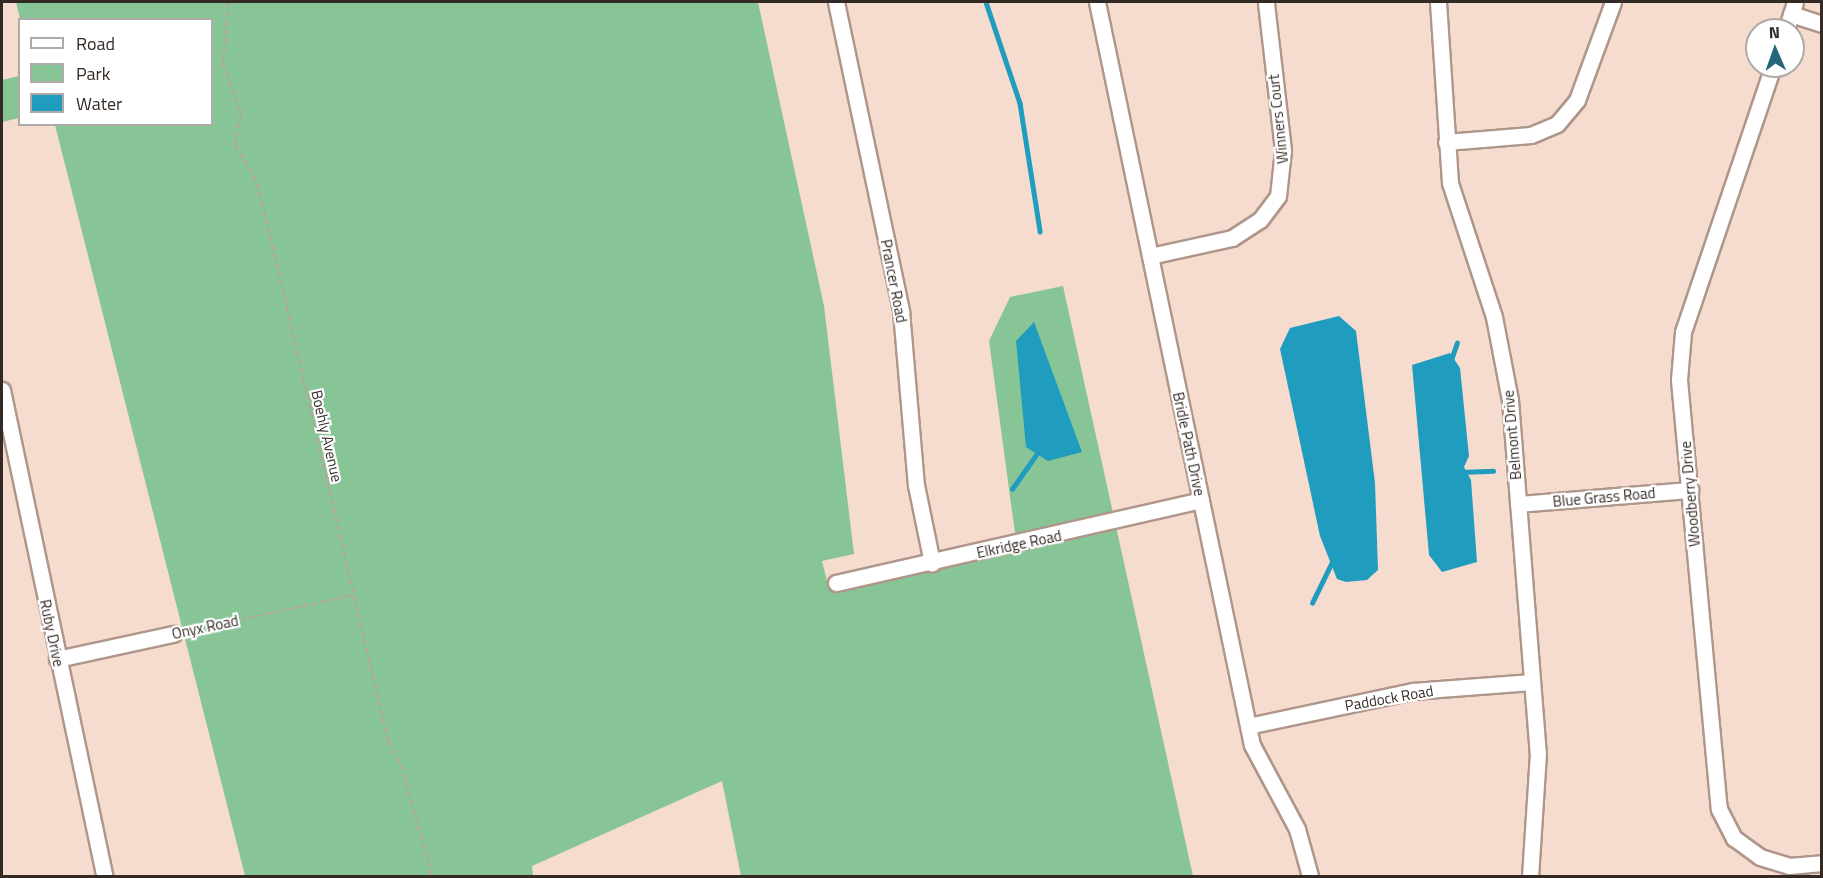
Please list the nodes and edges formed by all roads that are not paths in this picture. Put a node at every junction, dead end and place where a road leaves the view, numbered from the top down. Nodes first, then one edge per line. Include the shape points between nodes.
1 (836, 2) edge
2 (1097, 2) edge
3 (1266, 2) edge
4 (1438, 2) edge
5 (1613, 2) edge
6 (1793, 8) edge
7 (1821, 24) edge
8 (1769, 78) edge
9 (1446, 142) junction
10 (1150, 256) junction
11 (2, 390) edge
12 (1689, 490) junction
13 (1201, 500) junction
14 (1518, 504) junction
15 (932, 563) junction
16 (836, 583) dead end
17 (173, 634) road end
18 (57, 659) junction
19 (1532, 682) junction
20 (1248, 726) junction
21 (1821, 863) edge
22 (104, 876) edge
23 (1310, 876) edge
24 (1530, 876) edge

1 - 15 street, Prancer Road via 901,311 916,485
2 - 10 street, Bridle Path Drive
3 - 10 street, Winners Court via 1283,150 1278,196 1260,220 1232,238
4 - 9 street, Belmont Drive
5 - 9 street via 1577,100 1557,124 1531,135
6 - 7 street
8 - 12 street, Woodberry Drive via 1680,344
9 - 14 street, Belmont Drive via 1453,198 1502,350
10 - 13 street, Bridle Path Drive
11 - 18 street, Ruby Drive
12 - 14 street, Blue Grass Road
12 - 21 street, Woodberry Drive via 1721,815 1734,838 1760,857 1789,866
13 - 15 street, Elkridge Road
13 - 20 street, Bridle Path Drive
14 - 19 street, Belmont Drive
15 - 16 street, Elkridge Road
17 - 18 street, Onyx Road
18 - 22 street, Ruby Drive
19 - 20 street, Paddock Road via 1413,691
19 - 24 street, Belmont Drive via 1538,791
20 - 23 street, Bridle Path Drive via 1264,776 1302,842

